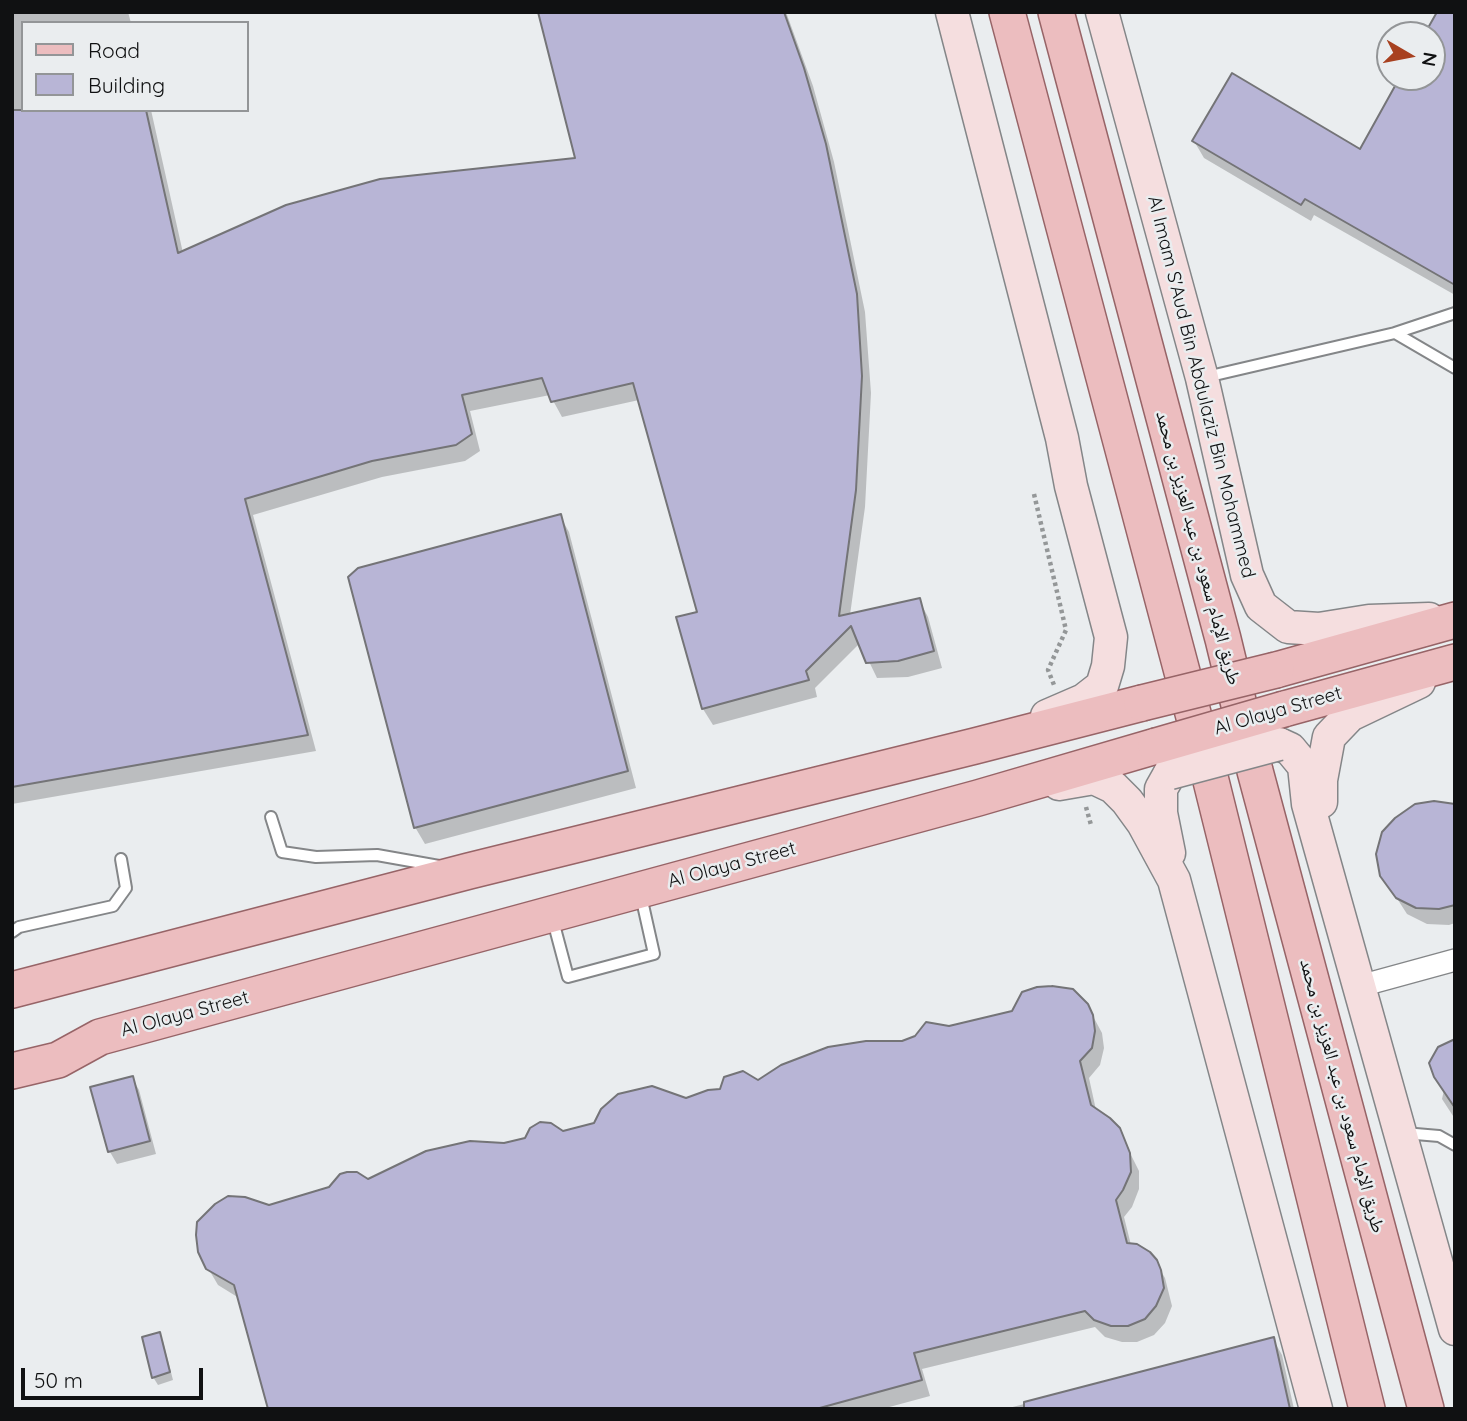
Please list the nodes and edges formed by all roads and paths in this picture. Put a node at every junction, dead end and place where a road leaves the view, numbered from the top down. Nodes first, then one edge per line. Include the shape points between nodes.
1 (952, 12) edge
2 (1007, 12) edge
3 (1056, 12) edge
4 (1102, 12) edge
5 (1455, 313) edge
6 (1395, 333) junction
7 (1455, 368) edge
8 (1202, 378) junction
9 (1034, 494) dead end
10 (1455, 619) edge
11 (1455, 663) edge
12 (1048, 670) dead end
13 (975, 746) junction
14 (1163, 760) junction
15 (978, 798) junction
16 (1085, 802) dead end
17 (271, 817) dead end
18 (1091, 825) dead end
19 (1321, 852) junction
20 (121, 859) dead end
21 (469, 871) junction
22 (1174, 880) junction
23 (640, 890) junction
24 (551, 914) junction
25 (12, 932) edge
26 (1455, 960) edge
27 (88, 971) junction
28 (1360, 986) junction
29 (12, 990) edge
30 (12, 1000) edge
31 (100, 1037) junction
32 (12, 1046) edge
33 (12, 1071) edge
34 (1401, 1133) junction
35 (1455, 1145) edge
36 (1455, 1329) edge
37 (1316, 1409) edge
38 (1367, 1409) edge
39 (1426, 1409) edge

1 - 13 street via 1111,637 1102,686 1084,700
2 - 38 main road via 1210,781
3 - 39 main road, طريق الإمام سعود بن عبد العزيز بن محمد
4 - 8 street, Al Imam S'Aud Bin Abdulaziz Bin Mohammed
5 - 6 lane
6 - 7 lane
6 - 8 lane
8 - 10 street, Al Imam S'Aud Bin Abdulaziz Bin Mohammed via 1247,575 1261,607 1288,626 1319,629 1369,621
9 - 12 path via 1066,630
10 - 13 main road, Al Olaya Street, bridge via 1276,670
11 - 14 main road, Al Olaya Street, bridge via 1284,709
11 - 19 street via 1350,716 1329,737 1321,780
13 - 21 main road, Al Olaya Street
14 - 15 main road, Al Olaya Street
14 - 19 street, bridge via 1279,744 1290,749 1304,766
14 - 22 street via 1161,813
15 - 22 street via 1094,778 1113,787 1127,802
15 - 23 main road, Al Olaya Street
16 - 18 path
17 - 21 lane via 282,852 316,857 377,856
19 - 28 street
20 - 25 lane via 126,888 113,905
21 - 27 main road, Al Olaya Street
22 - 37 street
23 - 24 main road, Al Olaya Street
23 - 24 lane via 654,954 630,961 568,977
24 - 31 main road, Al Olaya Street
26 - 28 street
27 - 29 main road, Al Olaya Street
27 - 30 main road
28 - 34 street
31 - 32 main road
31 - 33 main road, Al Olaya Street via 58,1060
34 - 35 lane via 1439,1136
34 - 36 street

